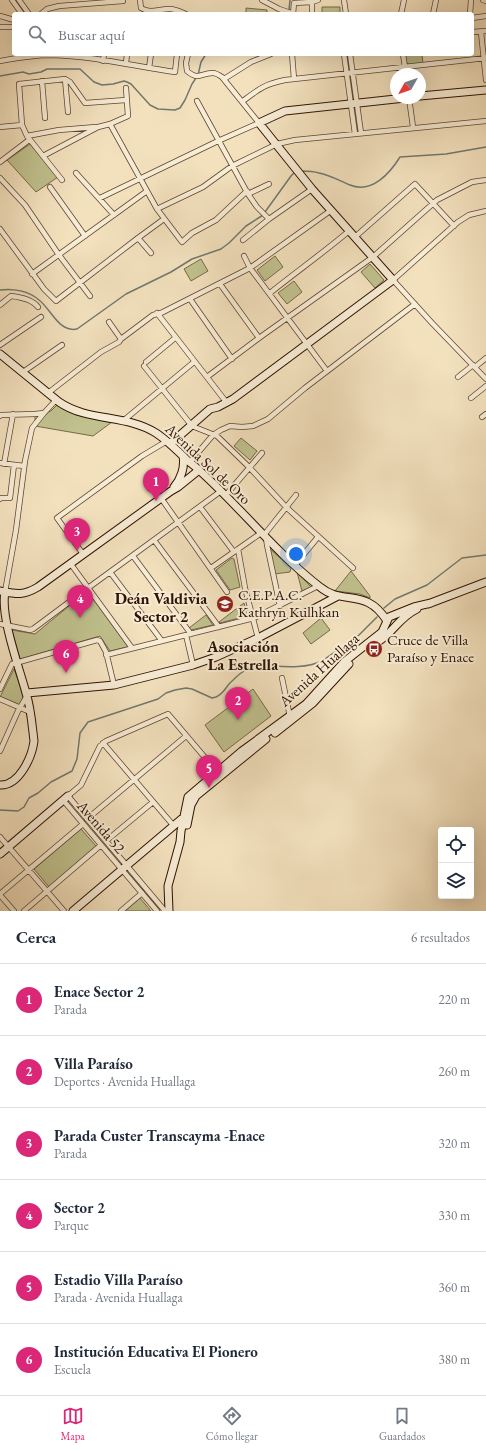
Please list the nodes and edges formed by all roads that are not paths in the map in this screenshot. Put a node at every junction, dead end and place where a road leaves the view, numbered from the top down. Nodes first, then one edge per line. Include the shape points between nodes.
1 (12, 0) edge
2 (19, 0) edge
3 (140, 0) edge
4 (262, 0) edge
5 (344, 0) edge
6 (404, 0) edge
7 (436, 0) edge
8 (471, 0) edge
9 (123, 1) dead end
10 (316, 1) edge
11 (21, 12) edge
12 (28, 12) edge
13 (43, 12) edge
14 (149, 12) edge
15 (149, 12) edge
16 (180, 12) edge
17 (289, 12) edge
18 (292, 12) edge
19 (313, 12) edge
20 (346, 12) edge
21 (401, 12) edge
22 (433, 12) edge
23 (470, 12) edge
24 (0, 16) edge
25 (486, 16) edge
26 (474, 18) edge
27 (12, 19) edge
28 (0, 27) edge
29 (12, 28) edge
30 (483, 31) edge
31 (36, 56) edge
32 (79, 56) edge
33 (104, 56) edge
34 (127, 56) edge
35 (151, 56) edge
36 (177, 56) edge
37 (188, 56) edge
38 (266, 56) edge
39 (292, 56) edge
40 (344, 56) edge
41 (350, 56) edge
42 (404, 56) edge
43 (484, 59) edge
44 (0, 61) edge
45 (103, 61) junction
46 (126, 63) junction
47 (405, 67) junction
48 (149, 68) junction
49 (352, 73) junction
50 (347, 74) junction
51 (223, 78) junction
52 (65, 79) junction
53 (294, 79) junction
54 (486, 80) edge
55 (42, 81) junction
56 (126, 88) dead end
57 (486, 90) edge
58 (426, 95) edge
59 (126, 100) junction
60 (390, 100) edge
61 (196, 101) dead end
62 (243, 101) junction
63 (353, 104) junction
64 (410, 104) edge
65 (68, 112) dead end
66 (45, 118) dead end
67 (486, 121) edge
68 (259, 123) junction
69 (110, 124) junction
70 (22, 125) junction
71 (0, 127) edge
72 (98, 127) junction
73 (412, 128) junction
74 (358, 133) junction
75 (28, 138) junction
76 (218, 141) junction
77 (277, 144) junction
78 (43, 156) junction
79 (0, 162) edge
80 (232, 166) junction
81 (76, 173) dead end
82 (0, 178) edge
83 (139, 178) junction
84 (62, 180) dead end
85 (486, 180) edge
86 (269, 184) dead end
87 (50, 186) dead end
88 (310, 187) junction
89 (147, 191) junction
90 (247, 192) junction
91 (100, 198) junction
92 (434, 203) junction
93 (157, 209) junction
94 (330, 210) junction
95 (486, 211) edge
96 (114, 215) junction
97 (269, 219) junction
98 (164, 220) junction
99 (454, 226) junction
100 (0, 229) edge
101 (349, 231) junction
102 (85, 236) junction
103 (355, 237) junction
104 (138, 238) junction
105 (243, 240) dead end
106 (151, 253) dead end
107 (59, 255) junction
108 (244, 256) dead end
109 (373, 257) junction
110 (250, 268) junction
111 (32, 274) junction
112 (393, 280) junction
113 (80, 283) junction
114 (220, 284) junction
115 (270, 293) junction
116 (90, 296) dead end
117 (190, 299) junction
118 (415, 304) junction
119 (0, 305) edge
120 (38, 307) dead end
121 (156, 313) junction
122 (41, 317) dead end
123 (288, 318) junction
124 (109, 322) dead end
125 (176, 338) junction
126 (259, 338) junction
127 (121, 339) junction
128 (307, 344) junction
129 (0, 345) edge
130 (62, 345) dead end
131 (0, 354) edge
132 (486, 358) edge
133 (232, 359) junction
134 (194, 362) junction
135 (474, 366) junction
136 (327, 371) junction
137 (23, 372) junction
138 (458, 377) dead end
139 (207, 378) junction
140 (484, 378) edge
141 (486, 385) edge
142 (162, 389) junction
143 (48, 393) junction
144 (471, 398) dead end
145 (56, 400) junction
146 (227, 403) junction
147 (44, 413) junction
148 (13, 414) junction
149 (0, 416) edge
150 (123, 421) junction
151 (192, 426) junction
152 (213, 435) junction
153 (169, 443) junction
154 (262, 453) dead end
155 (183, 456) junction
156 (190, 462) junction
157 (2, 464) edge
158 (14, 465) junction
159 (24, 466) junction
160 (249, 467) junction
161 (199, 470) junction
162 (171, 491) junction
163 (223, 494) junction
164 (296, 495) dead end
165 (160, 498) junction
166 (0, 499) edge
167 (200, 507) junction
168 (286, 507) junction
169 (178, 523) junction
170 (264, 535) junction
171 (318, 537) junction
172 (154, 540) junction
173 (236, 551) junction
174 (83, 554) junction
175 (133, 556) junction
176 (70, 563) junction
177 (295, 565) junction
178 (211, 568) junction
179 (353, 568) dead end
180 (110, 572) junction
181 (486, 582) edge
182 (318, 586) junction
183 (88, 588) junction
184 (3, 591) edge
185 (228, 592) dead end
186 (338, 596) junction
187 (431, 603) junction
188 (280, 606) junction
189 (254, 618) junction
190 (388, 618) junction
191 (2, 624) edge
192 (395, 625) junction
193 (219, 627) junction
194 (188, 634) junction
195 (258, 638) junction
196 (162, 641) junction
197 (132, 648) junction
198 (106, 655) junction
199 (16, 663) junction
200 (193, 665) junction
201 (282, 678) dead end
202 (114, 685) junction
203 (0, 689) edge
204 (27, 695) junction
205 (0, 699) edge
206 (20, 708) junction
207 (30, 712) junction
208 (290, 718) junction
209 (186, 736) junction
210 (103, 743) junction
211 (0, 751) edge
212 (218, 774) junction
213 (134, 780) junction
214 (0, 785) edge
215 (65, 798) junction
216 (152, 802) junction
217 (186, 815) junction
218 (87, 819) junction
219 (82, 824) junction
220 (173, 825) junction
221 (0, 837) edge
222 (106, 841) junction
223 (101, 845) junction
224 (8, 847) junction
225 (0, 854) edge
226 (124, 867) junction
227 (28, 870) junction
228 (47, 892) junction
229 (142, 893) junction
230 (0, 894) edge
231 (166, 910) edge
232 (14, 911) edge
233 (24, 911) edge
234 (64, 911) edge
235 (73, 911) edge
236 (121, 911) edge
237 (157, 911) edge

1 - 11 street
2 - 12 street
3 - 14 street via 141,8
4 - 17 street
5 - 20 street
6 - 21 street
7 - 22 street
8 - 23 street
9 - 13 street via 59,6
10 - 18 street via 294,2
10 - 19 street
15 - 16 street via 171,9
24 - 27 street
25 - 26 street
28 - 29 street
30 - 43 street
31 - 44 street
32 - 45 street
33 - 45 street
34 - 46 street
35 - 48 street
36 - 48 street via 175,72
37 - 51 street via 187,70 193,76 214,73
38 - 51 street
39 - 53 street
40 - 50 street
41 - 49 street
42 - 47 street
43 - 47 street
43 - 54 street
45 - 46 street
46 - 48 street
47 - 49 street
49 - 50 street
49 - 63 street
50 - 53 street
50 - 63 street
51 - 62 street
52 - 55 street
52 - 59 street via 70,82 84,103
52 - 65 street
53 - 62 street via 268,84
55 - 66 street
55 - 70 street via 19,84
56 - 59 street
57 - 58 street
59 - 69 street via 128,116
60 - 63 street
61 - 76 street
62 - 68 street
63 - 68 street via 285,111
63 - 74 street
64 - 73 street
67 - 73 street
68 - 76 street
68 - 77 street
69 - 72 street
69 - 83 street
70 - 71 street
70 - 75 street
72 - 75 street via 59,130
72 - 78 street
73 - 74 street
74 - 77 street
75 - 78 street
75 - 79 street
76 - 80 street
76 - 83 street
77 - 80 street
77 - 88 street
78 - 84 street
80 - 90 street
80 - 93 street via 203,187
81 - 91 street
82 - 107 street via 25,205
83 - 89 street
83 - 91 street
85 - 92 street via 472,182
86 - 90 street
87 - 102 street
88 - 94 street
88 - 97 street
89 - 93 street
89 - 96 street
90 - 97 street
90 - 98 street via 216,220 192,233 182,242
91 - 96 street
92 - 99 street
92 - 103 street via 417,185 414,185
92 - 109 street
93 - 98 street
94 - 101 street
94 - 110 street
95 - 99 street via 469,216
96 - 102 street
97 - 105 street
98 - 104 street
99 - 112 street
100 - 111 street
101 - 103 street
101 - 115 street
102 - 107 street
103 - 109 street
104 - 106 street
104 - 113 street
107 - 111 street
107 - 113 street
108 - 110 street
109 - 112 street
109 - 123 street
110 - 114 street
110 - 115 street
111 - 113 street via 56,301
112 - 118 street
112 - 128 street
113 - 116 street
114 - 117 street
114 - 126 street
115 - 123 street
117 - 121 street
117 - 133 street
118 - 135 street
118 - 136 street
119 - 120 street via 11,296 35,303
121 - 125 street
121 - 127 street
122 - 129 street
123 - 126 street
123 - 128 street
124 - 127 street
125 - 134 street
125 - 142 street via 145,364
126 - 133 street
127 - 143 street
128 - 136 street
128 - 146 street
130 - 137 street
131 - 137 street, Avenida Sol de Oro
132 - 135 street
133 - 139 street
134 - 139 street
134 - 142 street
135 - 138 street
135 - 140 street
136 - 152 street via 261,423 242,427 230,426
137 - 143 street, Avenida Sol de Oro
139 - 146 street
140 - 141 street
141 - 144 street
142 - 150 street
142 - 151 street
143 - 145 street, Avenida Sol de Oro
145 - 147 street
145 - 150 street, Avenida Sol de Oro via 79,412
146 - 151 street via 210,409
147 - 148 street
147 - 159 street via 32,428
148 - 149 street
148 - 157 street
150 - 153 street, Avenida Sol de Oro via 149,429
151 - 152 street
151 - 153 street
152 - 156 street
152 - 160 street
153 - 155 street, Avenida Sol de Oro
153 - 174 street via 142,456 57,518
154 - 160 street
155 - 156 street, Avenida Sol de Oro
155 - 162 street via 181,476
156 - 161 street, Avenida Sol de Oro
157 - 158 street
158 - 159 street
158 - 166 street via 10,498
159 - 184 street via 16,530
160 - 163 street
160 - 168 street
161 - 162 street
161 - 163 street, Avenida Sol de Oro
162 - 165 street
163 - 167 street
163 - 170 street, Avenida Sol de Oro
164 - 168 street
165 - 169 street
165 - 174 street
167 - 169 street
167 - 173 street
168 - 170 street
168 - 171 street
169 - 172 street
169 - 178 street
170 - 173 street
170 - 177 street, Avenida Sol de Oro
170 - 188 street
171 - 177 street
171 - 179 street
172 - 175 street
172 - 193 street
173 - 178 street
173 - 189 street
174 - 176 street
175 - 180 street
175 - 194 street
176 - 183 street
176 - 184 street via 33,590 16,594
177 - 182 street, Avenida Sol de Oro
178 - 185 street
180 - 183 street
180 - 196 street
181 - 187 street, Avenida Huallaga
182 - 186 street, Avenida Sol de Oro
182 - 188 street
183 - 191 street via 33,629
183 - 197 street
184 - 191 street
186 - 190 street, Avenida Sol de Oro via 365,600
186 - 195 street
187 - 190 street, Avenida Huallaga via 410,608
187 - 192 street, Avenida Huallaga via 412,612
188 - 189 street
189 - 193 street
189 - 195 street
190 - 192 street via 397,619
190 - 208 street, Avenida Huallaga via 382,632 344,662
191 - 199 street
192 - 208 street, Avenida Huallaga via 387,635 348,665 313,703
193 - 194 street
194 - 196 street
194 - 200 street
195 - 200 street
196 - 197 street
197 - 198 street
198 - 199 street via 103,644 97,640
198 - 202 street
199 - 203 street via 12,664
199 - 204 street
200 - 202 street
201 - 208 street
202 - 204 street
204 - 206 street
204 - 207 street
205 - 206 street
206 - 207 street
206 - 211 street
207 - 214 street via 33,745 23,770 11,782
208 - 212 street, Avenida Huallaga via 242,750
209 - 210 street via 168,714
209 - 212 street
209 - 213 street
210 - 213 street
210 - 215 street via 81,784
212 - 217 street, Avenida Huallaga via 188,797
213 - 216 street
213 - 218 street
215 - 218 street
215 - 219 street, Avenida 52
215 - 224 street
216 - 220 street
216 - 222 street
217 - 220 street
217 - 231 street, Avenida Huallaga via 184,837 180,842 168,886
218 - 222 street
219 - 223 street, Avenida 52
219 - 227 street
220 - 226 street
221 - 224 street
222 - 226 street
223 - 226 street, Avenida 52
223 - 228 street
224 - 225 street
224 - 227 street
226 - 229 street
226 - 231 street, Avenida 52
226 - 235 street
227 - 228 street
227 - 230 street
228 - 233 street
228 - 234 street
229 - 236 street
229 - 237 street
230 - 232 street

